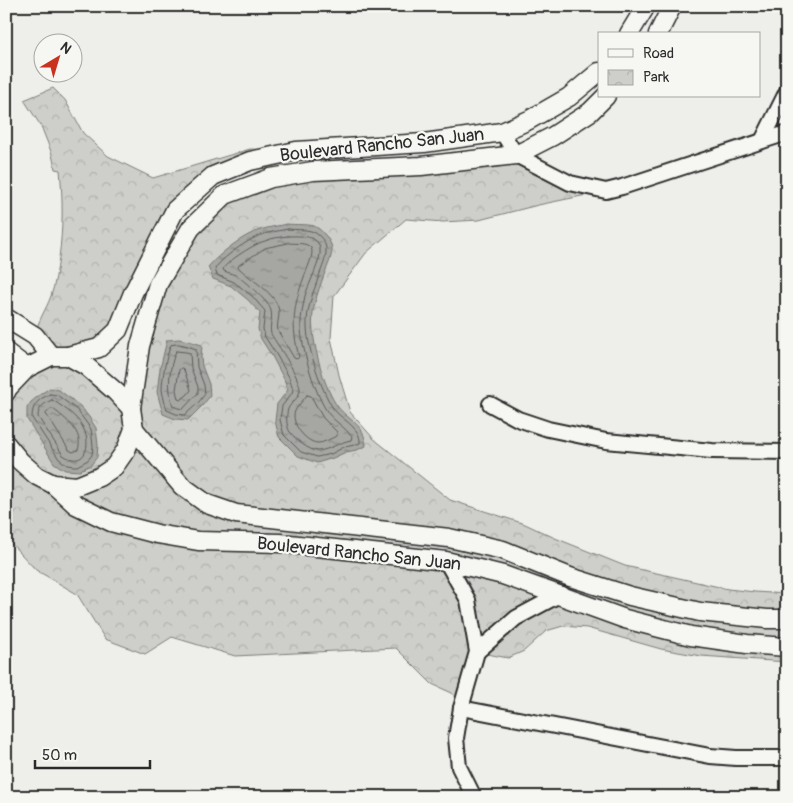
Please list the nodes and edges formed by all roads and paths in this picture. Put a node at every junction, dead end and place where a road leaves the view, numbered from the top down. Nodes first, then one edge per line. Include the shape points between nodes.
1 (646, 6) edge
2 (672, 6) edge
3 (630, 32) edge
4 (659, 32) edge
5 (598, 73) edge
6 (787, 91) edge
7 (604, 98) edge
8 (502, 132) junction
9 (787, 133) edge
10 (762, 141) junction
11 (516, 155) junction
12 (6, 310) edge
13 (6, 318) edge
14 (35, 336) junction
15 (6, 340) edge
16 (59, 356) junction
17 (17, 360) edge
18 (7, 389) edge
19 (490, 404) dead end
20 (131, 408) junction
21 (134, 430) junction
22 (6, 444) edge
23 (787, 452) edge
24 (54, 484) junction
25 (446, 560) junction
26 (559, 595) junction
27 (787, 619) edge
28 (787, 647) edge
29 (477, 652) junction
30 (461, 708) junction
31 (787, 758) edge
32 (473, 795) dead end

1 - 3 street
2 - 4 street
5 - 8 street, Boulevard Rancho San Juan via 569,97
6 - 10 street
7 - 11 street, Boulevard Rancho San Juan via 590,112 553,136
8 - 11 street
8 - 16 street, Boulevard Rancho San Juan via 424,143 296,150 250,160 213,176 175,210 118,330 99,348
9 - 10 street
10 - 11 street via 606,191 570,182
11 - 20 street, Boulevard Rancho San Juan via 421,166 314,171 271,178 225,195 191,228 158,284 140,346
12 - 14 street via 28,324
13 - 14 street
14 - 16 street
15 - 17 street via 12,345
16 - 17 street, Boulevard Rancho San Juan
16 - 20 street via 86,366
17 - 18 street, Boulevard Rancho San Juan
19 - 23 street via 518,419 548,429 606,441 712,451
20 - 21 street, Boulevard Rancho San Juan
21 - 24 street, Boulevard Rancho San Juan via 126,450 114,466 99,477 76,486
21 - 27 street, Boulevard Rancho San Juan via 182,486 207,504 236,514 449,538 503,550 570,577 630,596 700,612
22 - 24 street, Boulevard Rancho San Juan via 20,462 37,476
24 - 25 street, Boulevard Rancho San Juan via 76,505 102,518 157,534 198,541 280,543
25 - 26 street, Boulevard Rancho San Juan via 503,575
25 - 29 street via 468,600
26 - 28 street, Boulevard Rancho San Juan via 625,619 691,636
26 - 29 street via 516,618
29 - 30 street
30 - 31 street via 710,756
30 - 32 street via 456,738 459,767

